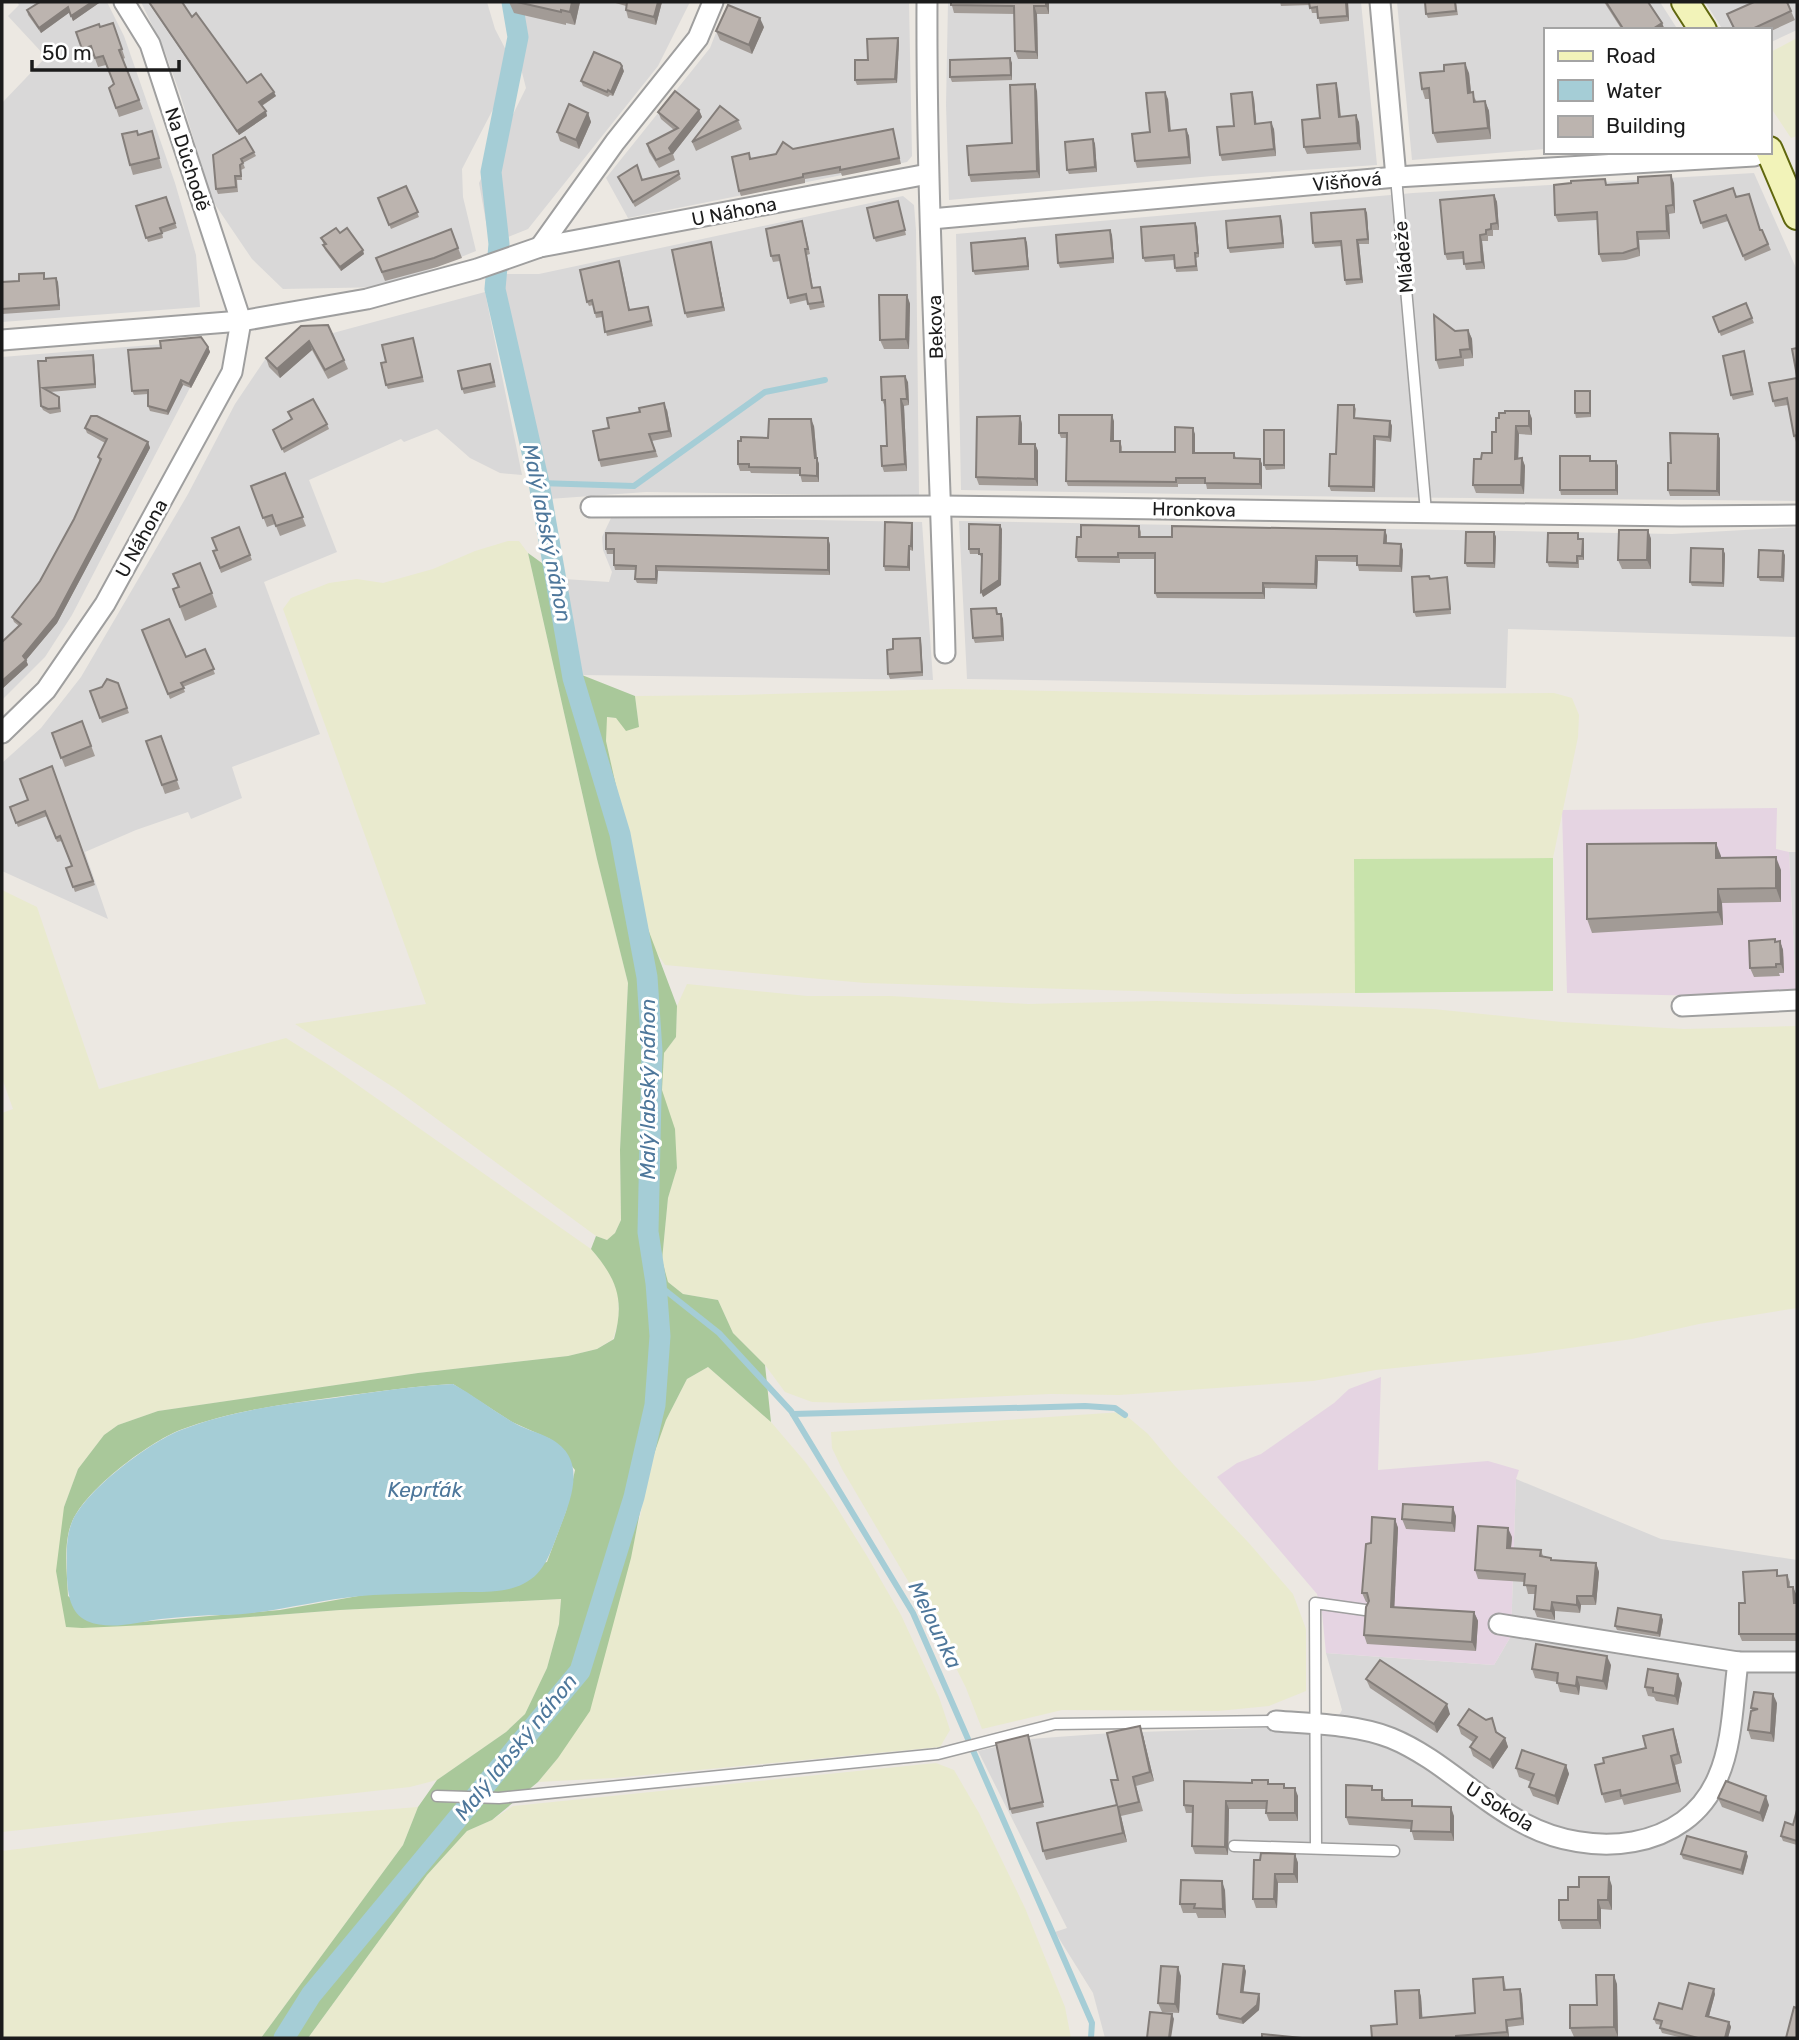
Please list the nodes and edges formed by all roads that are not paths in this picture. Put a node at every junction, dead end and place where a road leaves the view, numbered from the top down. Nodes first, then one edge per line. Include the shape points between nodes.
1 (124, 2) edge
2 (713, 2) edge
3 (927, 2) edge
4 (1380, 2) edge
5 (1685, 2) edge
6 (1702, 28) edge
7 (1755, 154) edge
8 (1771, 154) edge
9 (928, 174) junction
10 (1396, 177) junction
11 (1797, 216) edge
12 (931, 219) junction
13 (540, 247) junction
14 (241, 321) junction
15 (2, 340) edge
16 (942, 506) junction
17 (591, 508) dead end
18 (1426, 512) junction
19 (1797, 515) edge
20 (945, 653) dead end
21 (2, 733) edge
22 (1797, 1000) edge
23 (1682, 1006) dead end
24 (1365, 1610) edge
25 (1499, 1624) dead end
26 (1738, 1662) junction
27 (1797, 1662) edge
28 (1276, 1721) joint
29 (1317, 1724) junction
30 (437, 1796) dead end
31 (1234, 1846) dead end
32 (1316, 1848) junction
33 (1394, 1851) dead end

1 - 14 street, Na Důchodě via 150,44
2 - 13 street via 698,38
3 - 9 street, Bekova
4 - 10 street, Mládeže
5 - 6 street
7 - 10 street, Višňová
8 - 11 street
9 - 12 street, Bekova
9 - 13 street, U Náhona
10 - 12 street, Višňová
10 - 18 lane, Mládeže
12 - 16 street, Bekova
13 - 14 street, U Náhona via 367,299
14 - 15 street, U Náhona
14 - 21 street, U Náhona via 232,372 105,604 47,691
16 - 17 street, Hronkova
16 - 18 street, Hronkova
16 - 20 street, Bekova
18 - 19 street, Hronkova
22 - 23 street
24 - 29 lane via 1315,1603
25 - 26 street
26 - 27 street
26 - 29 street, U Sokola via 1726,1754 1707,1799 1668,1830 1619,1845 1548,1835 1391,1738
28 - 29 street, U Sokola
28 - 30 lane via 1055,1724 956,1751 499,1798
29 - 32 lane
31 - 32 lane
32 - 33 lane

